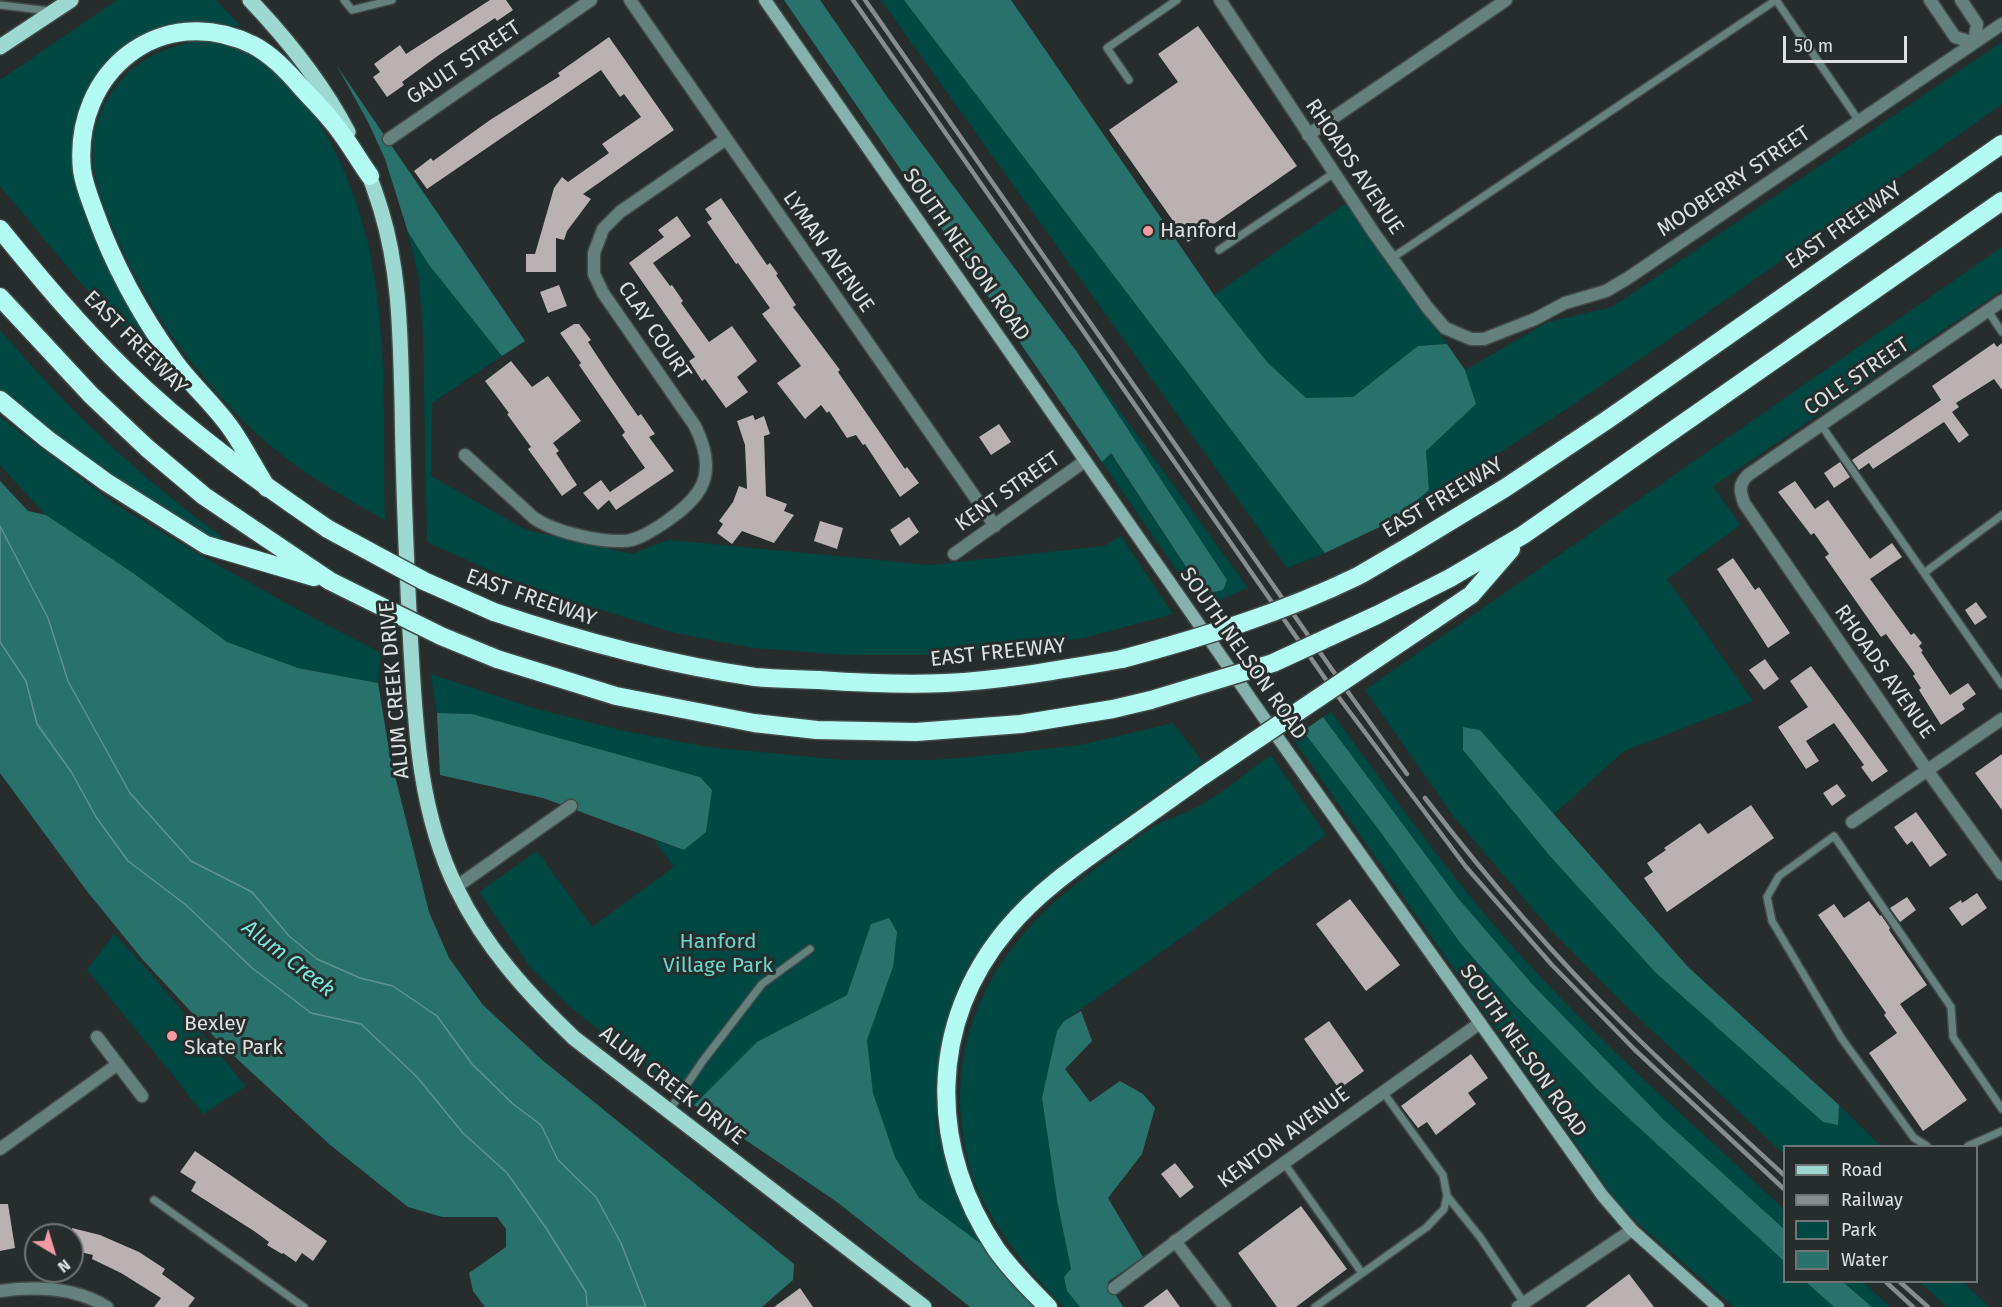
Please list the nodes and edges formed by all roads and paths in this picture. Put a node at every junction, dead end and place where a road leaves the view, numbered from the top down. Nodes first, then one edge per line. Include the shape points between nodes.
1 (71, 0) edge
2 (250, 0) edge
3 (344, 0) edge
4 (392, 0) edge
5 (591, 0) edge
6 (630, 0) edge
7 (765, 0) edge
8 (1177, 0) edge
9 (1220, 0) edge
10 (1506, 0) edge
11 (1776, 0) edge
12 (1930, 0) edge
13 (1961, 0) edge
14 (385, 2) edge
15 (0, 5) edge
16 (53, 12) junction
17 (2002, 24) edge
18 (1974, 43) junction
19 (0, 47) edge
20 (1129, 80) dead end
21 (1859, 121) junction
22 (1308, 135) junction
23 (389, 138) dead end
24 (726, 139) junction
25 (2002, 144) edge
26 (1334, 173) junction
27 (370, 176) junction
28 (2002, 201) edge
29 (0, 229) edge
30 (1219, 250) dead end
31 (1392, 258) junction
32 (0, 297) edge
33 (2002, 301) edge
34 (1988, 311) junction
35 (2002, 332) edge
36 (1471, 339) joint
37 (0, 400) edge
38 (1821, 425) junction
39 (465, 455) dead end
40 (1085, 462) junction
41 (267, 488) junction
42 (1740, 489) joint
43 (2002, 515) edge
44 (995, 526) junction
45 (1523, 535) junction
46 (954, 554) dead end
47 (1924, 573) junction
48 (330, 581) junction
49 (2002, 685) edge
50 (2002, 719) edge
51 (1927, 770) junction
52 (571, 806) dead end
53 (1852, 822) dead end
54 (2002, 874) edge
55 (456, 887) junction
56 (810, 950) dead end
57 (1480, 1023) junction
58 (97, 1037) dead end
59 (118, 1064) junction
60 (1383, 1092) junction
61 (142, 1096) dead end
62 (2002, 1109) edge
63 (669, 1111) junction
64 (2002, 1131) edge
65 (1925, 1145) edge
66 (1970, 1145) edge
67 (0, 1149) edge
68 (1284, 1163) junction
69 (1447, 1196) junction
70 (154, 1200) dead end
71 (1632, 1230) junction
72 (1175, 1241) junction
73 (1362, 1273) junction
74 (1114, 1288) dead end
75 (0, 1291) edge
76 (1521, 1305) edge
77 (107, 1307) edge
78 (304, 1307) edge
79 (924, 1307) edge
80 (1048, 1307) edge
81 (1225, 1307) edge
82 (1315, 1307) edge
83 (1718, 1307) edge

1 - 16 main road
2 - 27 main road, ALUM CREEK DRIVE via 307,66
3 - 14 lane via 352,10
4 - 14 lane
5 - 23 street, GAULT STREET
6 - 24 street, LYMAN AVENUE
7 - 40 street, SOUTH NELSON ROAD
8 - 20 lane via 1107,48
9 - 22 street, RHOADS AVENUE
10 - 22 street
11 - 21 lane
11 - 31 lane
12 - 18 street via 1955,37
13 - 18 street via 1977,24
15 - 16 lane
16 - 19 main road
17 - 18 street, MOOBERRY STREET
18 - 21 street, MOOBERRY STREET
21 - 36 street, MOOBERRY STREET via 1606,291 1564,303 1491,336
22 - 26 street, RHOADS AVENUE
24 - 39 street, CLAY COURT via 620,212 603,229 594,253 594,274 603,293 695,426 707,454 702,485 694,498 646,534 625,542 602,539 546,526
24 - 44 street, LYMAN AVENUE
25 - 41 highway, EAST FREEWAY, bridge via 1606,420 1406,548 1359,575 1280,610 1122,659 947,683 880,684 758,677 694,667 628,653 494,612 424,581 328,529
26 - 30 lane
26 - 31 street, RHOADS AVENUE
27 - 41 highway via 332,122 286,70 253,45 218,33 172,35 133,50 103,80 88,113 82,169 113,256 133,297 174,362 231,429
27 - 55 main road, ALUM CREEK DRIVE via 396,270 400,313 415,720 425,796
28 - 45 highway
29 - 41 highway, EAST FREEWAY via 122,367 195,433
31 - 36 street, RHOADS AVENUE via 1445,328
32 - 48 highway via 91,395 147,448 204,496
33 - 34 street, COLE STREET
34 - 35 lane
34 - 38 street, COLE STREET
37 - 48 highway via 106,482 206,545
38 - 42 street, COLE STREET via 1748,475
38 - 47 lane
40 - 44 street, KENT STREET
40 - 57 street, SOUTH NELSON ROAD
42 - 51 street, RHOADS AVENUE via 1744,503
43 - 47 lane
44 - 46 street, KENT STREET
45 - 48 highway, bridge via 1450,578 1273,663 1113,709 1022,724 916,732 817,730 754,723 616,696 497,659
45 - 80 highway, bridge via 1471,595 1080,863 1007,929 981,966 967,990 948,1052 945,1095 950,1138 962,1180 997,1249
47 - 49 lane
50 - 51 street
51 - 53 street
51 - 54 street, RHOADS AVENUE
52 - 55 street
55 - 63 main road, ALUM CREEK DRIVE via 480,928 523,986 574,1038
56 - 63 lane via 762,984
57 - 60 street, KENTON AVENUE
57 - 71 street, SOUTH NELSON ROAD via 1602,1195
58 - 59 street
59 - 61 street
59 - 67 street
60 - 68 street, KENTON AVENUE
60 - 69 lane via 1443,1175
62 - 65 lane via 1953,1037 1951,1007 1834,836 1779,876 1767,897 1772,921 1842,1039 1914,1138
63 - 79 main road, ALUM CREEK DRIVE
64 - 66 lane
68 - 72 street, KENTON AVENUE
68 - 73 lane
69 - 73 lane via 1444,1209 1427,1227
69 - 76 lane via 1480,1237
70 - 78 lane
71 - 76 street
71 - 83 street, SOUTH NELSON ROAD
72 - 74 street, KENTON AVENUE
72 - 81 street
73 - 82 lane
75 - 77 street via 46,1288 78,1294

